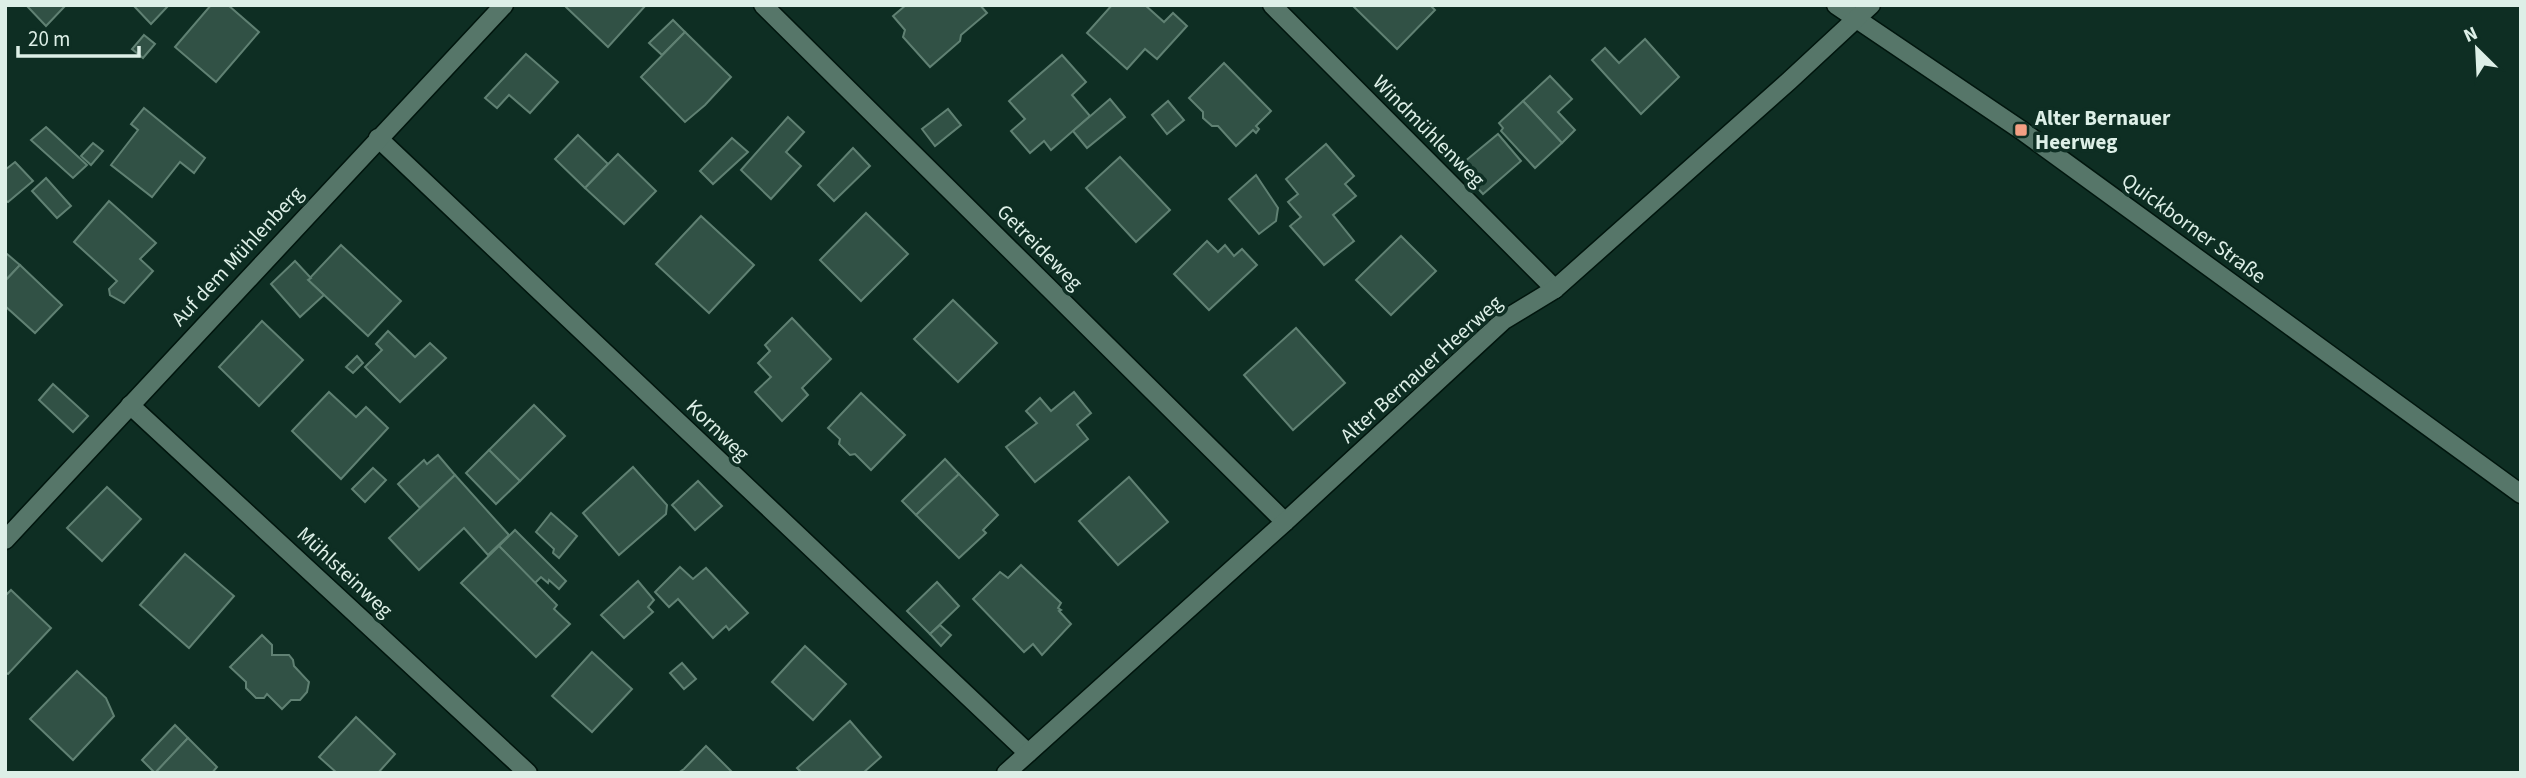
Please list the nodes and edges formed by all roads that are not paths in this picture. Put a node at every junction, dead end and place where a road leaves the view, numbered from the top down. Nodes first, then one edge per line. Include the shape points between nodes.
1 (504, 5) edge
2 (763, 5) edge
3 (1272, 5) edge
4 (1836, 5) edge
5 (1871, 5) edge
6 (1856, 19) junction
7 (378, 138) junction
8 (1555, 289) junction
9 (131, 405) junction
10 (2521, 494) edge
11 (1285, 522) junction
12 (5, 540) edge
13 (1028, 754) junction
14 (528, 773) edge
15 (1006, 773) edge

1 - 7 street, Auf dem Mühlenberg
2 - 11 street, Getreideweg
3 - 8 street, Windmühlenweg
4 - 6 street, Quickborner Straße
5 - 6 street, Alter Bernauer Heerweg
6 - 8 street, Alter Bernauer Heerweg
6 - 10 street, Quickborner Straße via 2021,130
7 - 9 street, Auf dem Mühlenberg
7 - 13 street, Kornweg
8 - 11 street, Alter Bernauer Heerweg via 1504,320
9 - 12 street, Auf dem Mühlenberg
9 - 14 street, Mühlsteinweg
11 - 13 street, Alter Bernauer Heerweg
13 - 15 street, Alter Bernauer Heerweg

